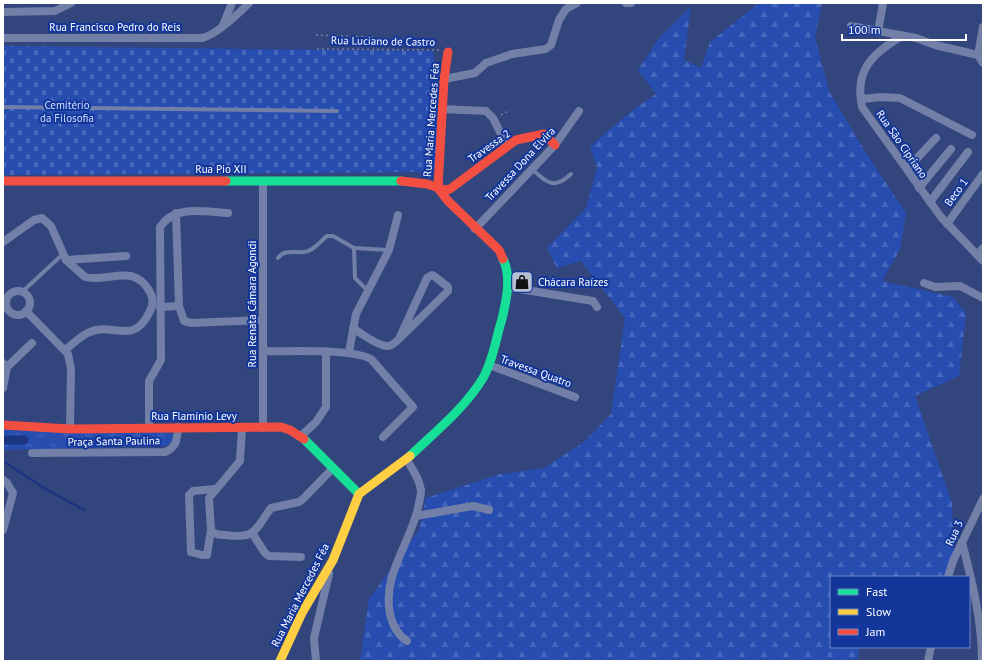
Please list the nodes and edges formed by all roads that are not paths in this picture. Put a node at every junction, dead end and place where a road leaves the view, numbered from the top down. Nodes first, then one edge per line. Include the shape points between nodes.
1 (71, 3) edge
2 (232, 3) edge
3 (249, 3) edge
4 (577, 3) edge
5 (626, 3) edge
6 (631, 3) edge
7 (883, 3) edge
8 (3, 12) edge
9 (223, 25) junction
10 (851, 26) dead end
11 (983, 27) edge
12 (878, 32) junction
13 (902, 36) junction
14 (3, 38) edge
15 (448, 52) road end
16 (978, 55) junction
17 (983, 63) edge
18 (444, 79) junction
19 (861, 99) junction
20 (3, 107) edge
21 (442, 109) junction
22 (337, 111) dead end
23 (579, 112) dead end
24 (972, 135) dead end
25 (936, 138) dead end
26 (555, 145) junction
27 (507, 146) junction
28 (952, 149) dead end
29 (968, 152) dead end
30 (531, 169) junction
31 (907, 169) junction
32 (571, 174) dead end
33 (983, 174) edge
34 (3, 181) edge
35 (263, 181) junction
36 (438, 188) junction
37 (920, 188) junction
38 (930, 202) junction
39 (176, 213) junction
40 (228, 213) dead end
41 (398, 215) dead end
42 (947, 224) junction
43 (475, 228) junction
44 (3, 242) edge
45 (354, 248) junction
46 (983, 248) edge
47 (389, 250) junction
48 (976, 255) junction
49 (126, 256) dead end
50 (64, 257) junction
51 (278, 258) dead end
52 (983, 261) edge
53 (924, 283) dead end
54 (507, 287) junction
55 (367, 290) junction
56 (22, 292) junction
57 (983, 298) edge
58 (4, 303) edge
59 (180, 306) junction
60 (160, 307) junction
61 (597, 307) dead end
62 (26, 311) junction
63 (263, 320) junction
64 (353, 328) junction
65 (399, 339) junction
66 (32, 343) dead end
67 (65, 350) junction
68 (263, 351) junction
69 (326, 352) junction
70 (349, 352) junction
71 (5, 365) edge
72 (489, 365) junction
73 (3, 388) edge
74 (575, 397) dead end
75 (3, 425) edge
76 (149, 427) junction
77 (178, 427) junction
78 (242, 428) junction
79 (263, 428) junction
80 (70, 429) junction
81 (301, 436) junction
82 (383, 437) dead end
83 (32, 453) dead end
84 (406, 459) junction
85 (333, 468) junction
86 (3, 480) edge
87 (215, 489) junction
88 (359, 494) junction
89 (983, 499) edge
90 (489, 510) dead end
91 (416, 516) junction
92 (3, 530) edge
93 (211, 530) junction
94 (252, 533) junction
95 (962, 542) junction
96 (301, 557) dead end
97 (333, 560) junction
98 (948, 576) edge
99 (407, 641) dead end
100 (931, 648) edge
101 (280, 661) edge
102 (316, 661) edge
103 (928, 661) edge
104 (982, 661) edge

1 - 8 street via 55,11
2 - 9 street
3 - 9 street, Rua Francisco Pedro do Reis
4 - 18 street via 566,9 559,20 551,45 546,50 512,54 486,63 474,74
5 - 6 street
7 - 12 street
9 - 14 street, Rua Francisco Pedro do Reis via 206,37 196,38
10 - 12 street
11 - 16 street
12 - 13 street
13 - 16 street
13 - 19 street, Rua São Cipriano via 876,53 868,62 859,91
15 - 18 street, Rua Maria Mercedes Féa
16 - 17 street
18 - 21 street, Rua Maria Mercedes Féa
19 - 24 street via 900,98
19 - 31 street, Rua São Cipriano via 862,107
20 - 22 lane
21 - 27 street via 486,110 493,118
21 - 36 street, Rua Maria Mercedes Féa
23 - 26 street, Travessa Dona Elvira
25 - 31 street
26 - 27 street, Travessa 2 via 541,134 520,138
26 - 30 street, Travessa Dona Elvira
27 - 36 street, Travessa 2 via 454,186 445,190
28 - 37 street
29 - 38 street
30 - 32 lane via 545,182 552,183 560,182
30 - 43 street, Travessa Dona Elvira
31 - 37 street, Rua São Cipriano
33 - 42 street, Beco 1
34 - 35 street, Rua Pio XII
35 - 36 street, Rua Pio XII via 404,181
35 - 63 street, Rua Renata Câmara Agondi
36 - 43 street, Rua Maria Mercedes Féa
37 - 38 street, Rua São Cipriano
38 - 42 street, Rua São Cipriano
39 - 40 street
39 - 59 street
39 - 60 street via 160,227
41 - 47 street
42 - 48 street, Rua São Cipriano
43 - 54 street, Rua Maria Mercedes Féa via 504,257
44 - 50 street via 34,220 42,218 51,226
45 - 47 lane
45 - 51 lane via 333,236 327,236 312,250 286,252
45 - 55 lane via 355,278
46 - 48 street
47 - 55 street
48 - 52 street, Rua São Cipriano
49 - 50 street
50 - 56 lane
50 - 67 street via 88,278 131,276 138,279 147,288 152,301 147,317 135,330 97,330 90,332
53 - 57 street via 935,287 960,286
54 - 61 street via 593,301
54 - 72 street, Rua Maria Mercedes Féa via 506,303
55 - 64 street via 356,314
56 - 58 street via 11,293
56 - 62 street via 29,301
58 - 62 street via 10,313 22,315
59 - 60 street
59 - 63 street via 184,321 192,323
60 - 76 street via 161,360 149,381
62 - 67 street
63 - 68 street, Rua Renata Câmara Agondi
64 - 65 street via 381,345 387,346
64 - 70 street
65 - 65 street via 427,278 434,276 448,287 448,291
66 - 71 street
67 - 80 street via 71,370
68 - 69 street
68 - 79 street, Rua Renata Câmara Agondi
69 - 70 street
69 - 81 street via 326,407 316,422
70 - 82 street via 371,359 411,402 413,407
71 - 73 street
72 - 74 street, Travessa Quatro
72 - 84 street, Rua Maria Mercedes Féa via 483,378 461,407
75 - 80 street, Rua Flamínio Levy
76 - 77 street, Rua Flamínio Levy
76 - 80 street, Rua Flamínio Levy
77 - 78 street, Rua Flamínio Levy
77 - 83 street, Praça Santa Paulina via 176,444 165,452
78 - 79 street, Rua Flamínio Levy
78 - 87 street via 240,461
79 - 81 street, Rua Flamínio Levy via 281,427
81 - 85 street, Rua Flamínio Levy
84 - 88 street, Rua Maria Mercedes Féa
84 - 91 street via 421,490
85 - 88 street, Rua Flamínio Levy
85 - 94 street via 299,502 273,506
86 - 92 street via 13,493
87 - 93 street via 209,498
87 - 93 street via 193,491 189,495 191,552 207,555
88 - 97 street, Rua Maria Mercedes Féa
89 - 95 street, Rua 3
90 - 91 street via 473,506
91 - 99 street via 393,569 388,595 394,627
93 - 94 street via 216,534 242,537
94 - 96 street via 269,556
95 - 98 street, Rua 3 via 952,561
95 - 104 street via 975,597
97 - 101 street, Rua Maria Mercedes Féa via 302,613
97 - 102 street via 314,638
100 - 103 street

